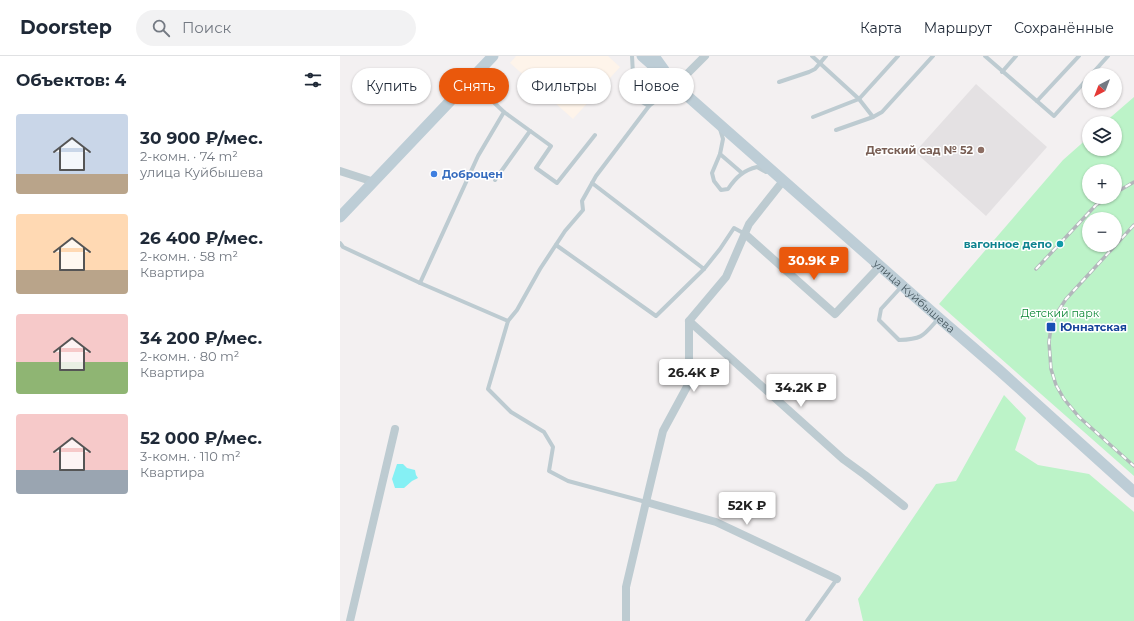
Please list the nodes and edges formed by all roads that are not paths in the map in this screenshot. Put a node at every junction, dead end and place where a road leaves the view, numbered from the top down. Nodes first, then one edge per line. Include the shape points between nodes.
1 (493, 56) edge
2 (632, 56) edge
3 (642, 56) edge
4 (654, 56) edge
5 (705, 56) edge
6 (812, 56) edge
7 (826, 56) edge
8 (898, 56) edge
9 (933, 56) edge
10 (985, 56) edge
11 (1016, 56) edge
12 (1079, 56) edge
13 (1108, 56) edge
14 (820, 63) junction
15 (482, 68) edge
16 (655, 68) edge
17 (662, 68) edge
18 (693, 68) edge
19 (1097, 68) edge
20 (1002, 72) junction
21 (779, 82) dead end
22 (1082, 85) edge
23 (859, 99) junction
24 (694, 102) edge
25 (1037, 102) junction
26 (447, 104) edge
27 (496, 104) edge
28 (652, 104) edge
29 (649, 106) junction
30 (504, 112) junction
31 (813, 117) dead end
32 (873, 117) junction
33 (719, 124) junction
34 (836, 130) dead end
35 (530, 131) junction
36 (595, 136) dead end
37 (720, 154) junction
38 (340, 170) edge
39 (742, 173) junction
40 (494, 180) dead end
41 (783, 181) junction
42 (374, 182) junction
43 (592, 183) junction
44 (340, 217) edge
45 (745, 234) junction
46 (340, 243) edge
47 (556, 245) junction
48 (880, 266) junction
49 (704, 269) junction
50 (420, 283) junction
51 (902, 286) junction
52 (939, 318) junction
53 (508, 321) junction
54 (689, 321) junction
55 (395, 429) dead end
56 (1134, 492) edge
57 (646, 502) junction
58 (904, 506) dead end
59 (837, 579) joint
60 (350, 621) edge
61 (626, 621) edge
62 (807, 621) edge

1 - 15 main road
2 - 29 lane via 634,92 640,101
3 - 16 main road
4 - 17 main road
5 - 18 street
6 - 14 lane
7 - 14 lane
8 - 23 lane
9 - 32 lane via 892,102
10 - 20 lane
11 - 20 lane
12 - 25 lane
13 - 19 lane
14 - 21 lane via 815,69
14 - 23 lane
20 - 25 lane
22 - 25 lane via 1054,116
23 - 31 lane
23 - 32 lane
24 - 33 main road, улица Куйбышева
26 - 42 main road
27 - 30 lane
28 - 29 lane
29 - 43 lane
30 - 35 lane
30 - 50 lane via 478,156
32 - 34 lane
33 - 37 lane via 723,139
33 - 41 main road, улица Куйбышева
35 - 36 lane via 551,146 536,168 557,184
35 - 40 lane
37 - 39 lane
37 - 39 lane via 712,173 714,181 722,190 728,189
38 - 42 street
39 - 41 lane via 757,167
41 - 45 street via 749,224
41 - 48 main road, улица Куйбышева
42 - 44 main road
43 - 47 lane via 582,201 583,210
43 - 49 lane
45 - 48 street via 835,314
45 - 49 lane via 734,228
45 - 54 street via 726,277
46 - 50 lane
47 - 49 lane via 656,316
47 - 53 lane
48 - 51 main road, улица Куйбышева
50 - 53 lane
51 - 52 main road, улица Куйбышева
51 - 52 lane via 881,309 879,320 899,340 923,336
52 - 56 main road, улица Куйбышева
53 - 57 lane via 488,389 511,412 544,432 553,447 548,471 568,481
54 - 57 street via 689,382 663,431
54 - 58 street via 843,459
55 - 60 street
57 - 59 street via 716,522
57 - 61 street via 626,587
59 - 62 lane

